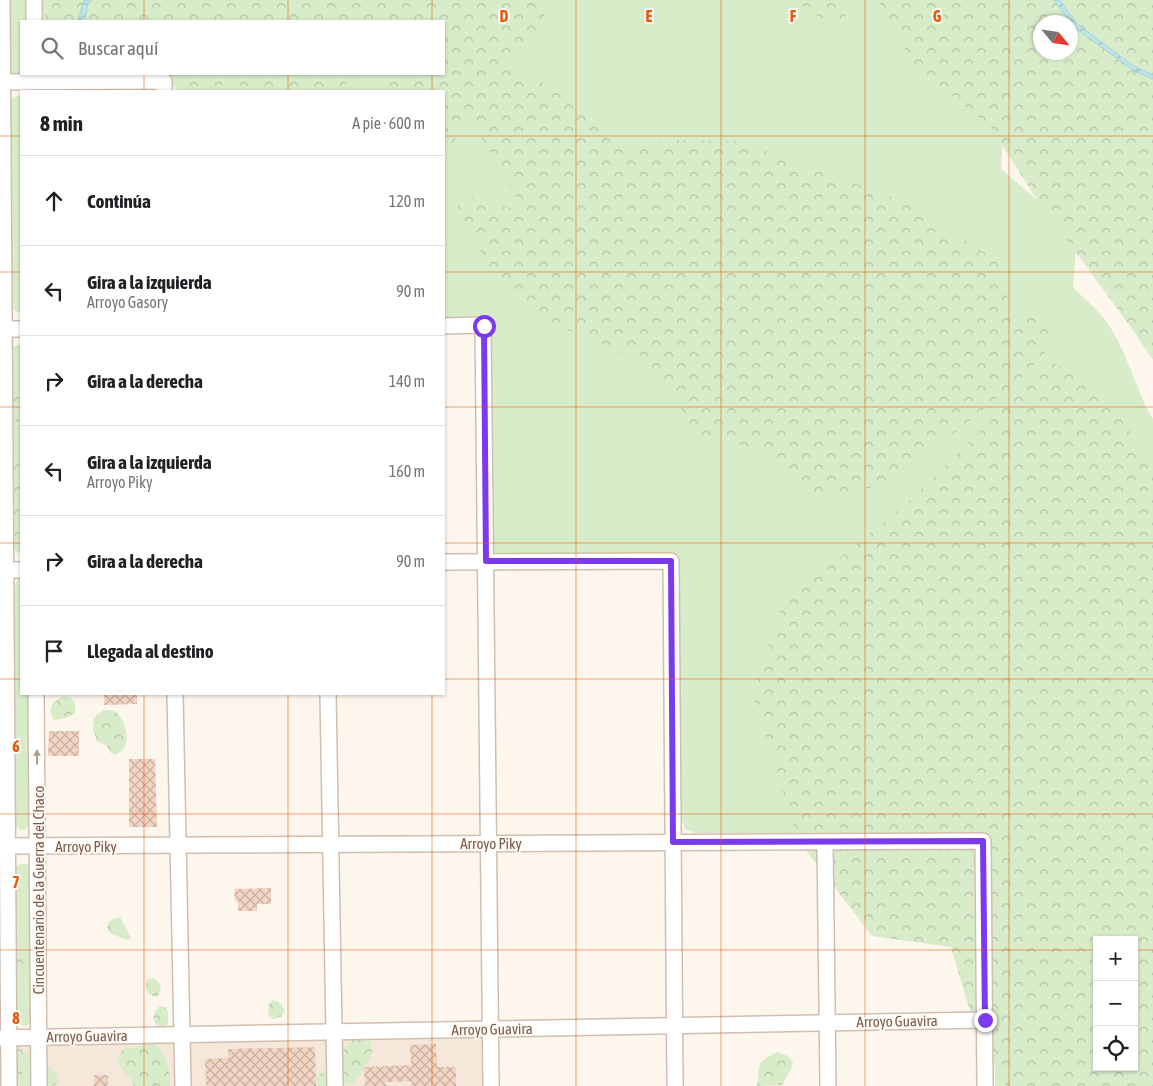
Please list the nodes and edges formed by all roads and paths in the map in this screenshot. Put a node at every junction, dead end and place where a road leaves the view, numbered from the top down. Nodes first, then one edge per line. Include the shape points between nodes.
1 (2, 0) edge
2 (34, 0) edge
3 (34, 20) edge
4 (1, 82) edge
5 (34, 82) edge
6 (164, 86) edge
7 (445, 326) edge
8 (2, 329) edge
9 (20, 329) edge
10 (486, 561) junction
11 (445, 562) edge
12 (3, 570) edge
13 (20, 570) edge
14 (36, 695) edge
15 (176, 695) edge
16 (328, 695) edge
17 (673, 842) junction
18 (825, 842) junction
19 (489, 843) junction
20 (331, 844) junction
21 (178, 845) junction
22 (4, 846) edge
23 (37, 846) junction
24 (985, 1020) junction
25 (827, 1023) junction
26 (675, 1026) junction
27 (490, 1029) junction
28 (334, 1032) junction
29 (182, 1035) junction
30 (39, 1037) junction
31 (4, 1038) edge
32 (9, 1086) edge
33 (39, 1086) edge
34 (183, 1086) edge
35 (335, 1086) edge
36 (491, 1086) edge
37 (675, 1086) edge
38 (828, 1086) edge
39 (986, 1086) edge

1 - 4 street, Cincuentenario de la Guerra del Chaco
2 - 3 street
4 - 5 street
4 - 8 street, Cincuentenario de la Guerra del Chaco
5 - 6 street
7 - 10 street via 484,326
8 - 9 street
8 - 12 street, Cincuentenario de la Guerra del Chaco
10 - 11 street
10 - 17 street via 671,561
10 - 19 street
12 - 13 street
12 - 22 street, Cincuentenario de la Guerra del Chaco
23 -> 14 street, Cincuentenario de la Guerra del Chaco
15 - 21 street
16 - 20 street
17 - 18 street, Arroyo Piky
17 - 19 street, Arroyo Piky
17 - 26 street
18 - 24 street, Arroyo Piky via 983,841
18 - 25 street
19 - 20 street, Arroyo Piky
19 - 27 street
20 - 21 street, Arroyo Piky
20 - 28 street
21 - 23 street, Arroyo Piky
21 - 29 street
22 - 23 street, Arroyo Piky
22 - 31 street, Cincuentenario de la Guerra del Chaco
23 - 30 street, Cincuentenario de la Guerra del Chaco
24 - 25 street, Arroyo Guavira
24 - 39 street
25 - 26 street, Arroyo Guavira
25 - 38 street
26 - 27 street, Arroyo Guavira
26 - 37 street
27 - 28 street, Arroyo Guavira
27 - 36 street
28 - 29 street, Arroyo Guavira
28 - 35 street
29 - 30 street, Arroyo Guavira
29 - 34 street
30 - 31 street, Arroyo Guavira
30 - 33 street, Cincuentenario de la Guerra del Chaco
31 - 32 street, Cincuentenario de la Guerra del Chaco

